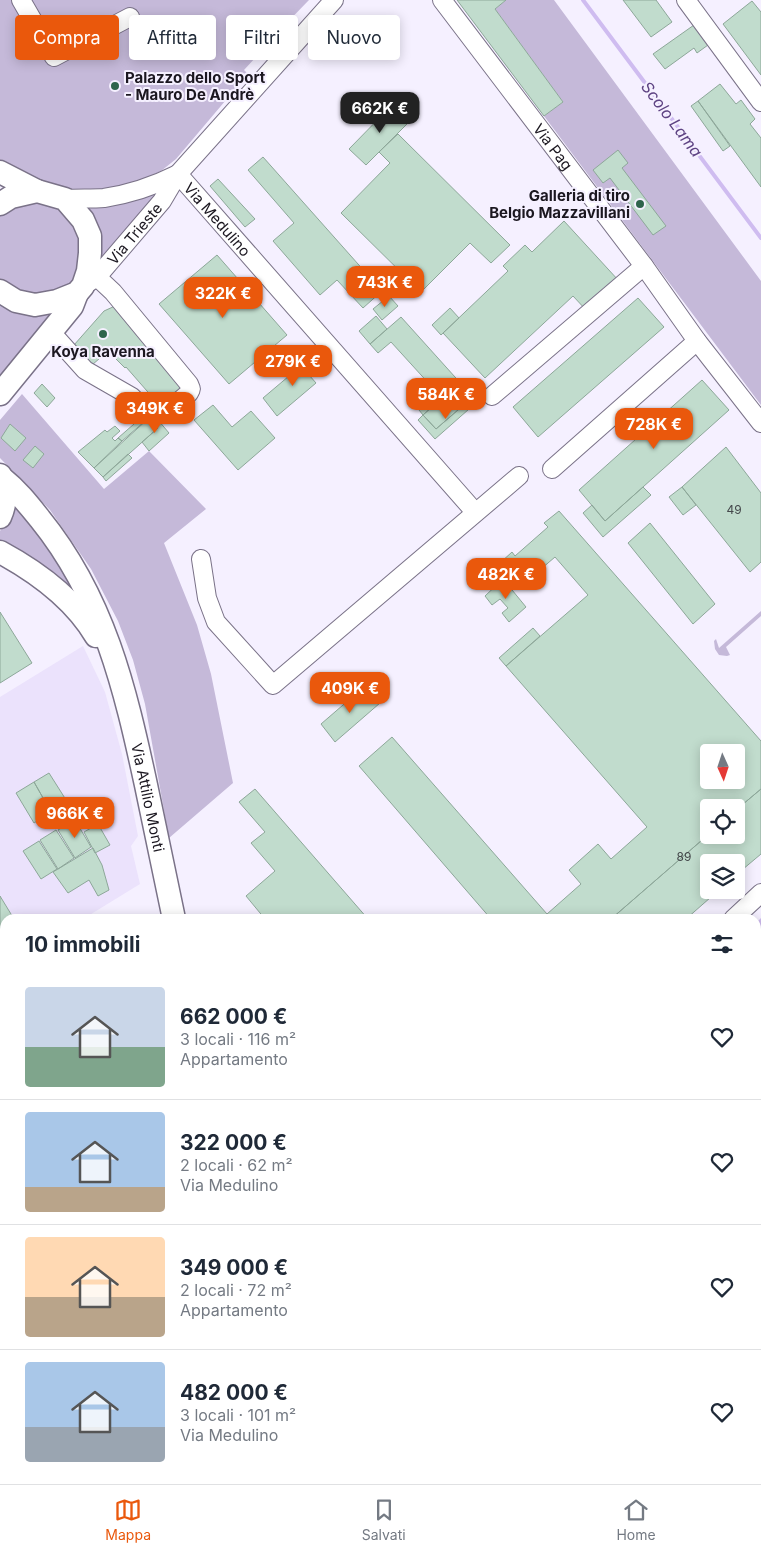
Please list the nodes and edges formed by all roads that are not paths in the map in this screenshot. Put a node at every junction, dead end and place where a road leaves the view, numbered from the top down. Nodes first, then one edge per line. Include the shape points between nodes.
1 (21, 0) edge
2 (334, 0) edge
3 (442, 0) edge
4 (686, 0) edge
5 (129, 19) edge
6 (761, 102) edge
7 (0, 172) edge
8 (178, 174) junction
9 (36, 191) junction
10 (65, 199) junction
11 (0, 204) edge
12 (644, 266) junction
13 (85, 285) junction
14 (0, 291) edge
15 (50, 331) junction
16 (698, 341) junction
17 (0, 394) edge
18 (492, 396) dead end
19 (761, 423) edge
20 (552, 469) dead end
21 (519, 476) dead end
22 (1, 477) edge
23 (475, 512) junction
24 (0, 517) edge
25 (0, 552) edge
26 (201, 559) dead end
27 (119, 675) junction
28 (761, 893) edge
29 (173, 914) edge
30 (738, 914) edge

1 - 5 street via 54,57
2 - 8 street, Via Trieste
3 - 12 street, Via Pag
4 - 6 street
7 - 9 main road
8 - 10 street, Via Trieste via 139,190 103,198
8 - 13 street, Via Trieste via 162,201
8 - 23 street, Via Medulino
9 - 10 main road
9 - 11 main road via 11,197
10 - 13 main road via 83,220 90,236
12 - 16 street, Via Pag
12 - 18 street
13 - 14 main road via 57,301 35,305 16,301
13 - 15 main road, Via Trieste
13 - 15 street via 114,292 189,384 190,393 165,413 153,413 85,370
15 - 17 main road, Via Trieste
16 - 19 street, Via Pag
16 - 20 street
21 - 23 street
22 - 24 main road via 6,492
22 - 27 main road, Via Attilio Monti via 50,531 72,563 109,641
23 - 26 street via 273,685 216,622
25 - 27 main road, Via Attilio Monti via 24,565 78,610
27 - 29 main road, Via Attilio Monti via 132,719
28 - 30 street

